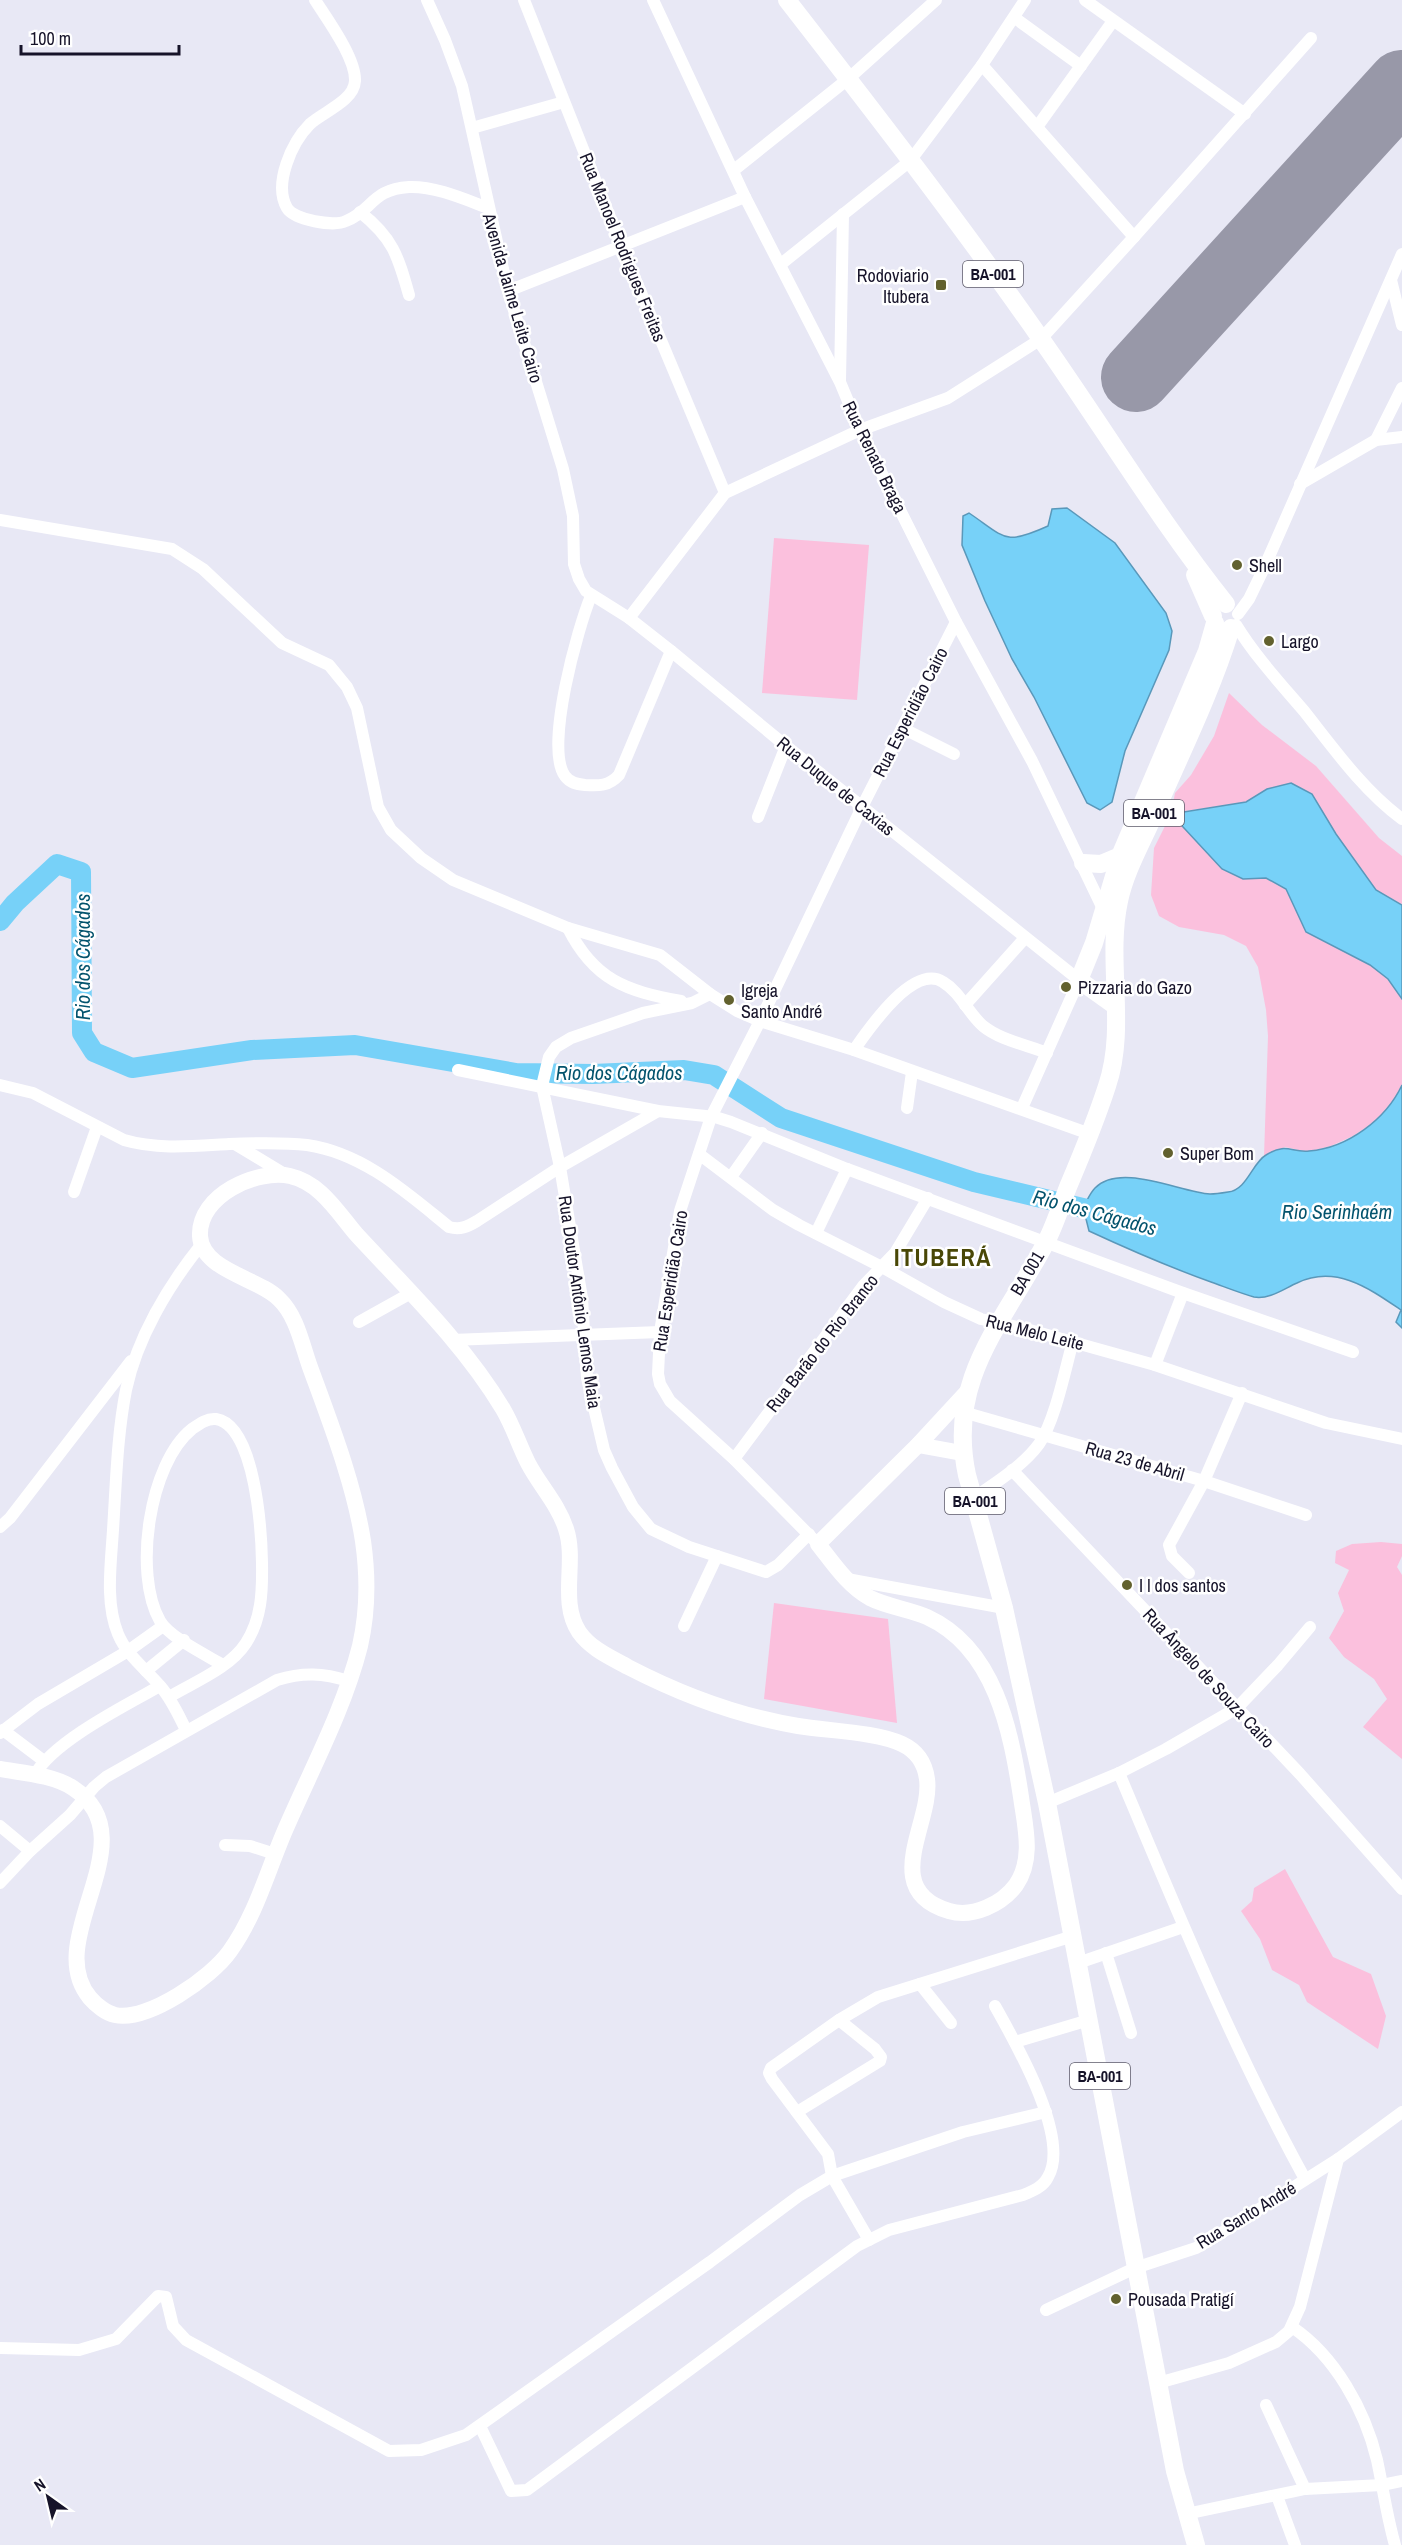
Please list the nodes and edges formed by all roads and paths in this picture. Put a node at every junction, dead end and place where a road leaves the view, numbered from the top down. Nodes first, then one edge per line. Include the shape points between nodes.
1 (315, 0) edge
2 (427, 0) edge
3 (524, 0) edge
4 (653, 0) edge
5 (787, 0) edge
6 (936, 0) edge
7 (1025, 0) edge
8 (1084, 0) edge
9 (1015, 18) junction
10 (1113, 21) junction
11 (1311, 38) dead end
12 (982, 65) junction
13 (1081, 66) junction
14 (848, 79) junction
15 (564, 102) junction
16 (1245, 114) junction
17 (1037, 127) junction
18 (472, 128) junction
19 (910, 161) junction
20 (734, 170) junction
21 (746, 197) junction
22 (488, 208) junction
23 (360, 212) junction
24 (843, 214) junction
25 (1134, 237) junction
26 (621, 245) junction
27 (1402, 254) edge
28 (781, 264) junction
29 (1391, 280) junction
30 (508, 291) junction
31 (409, 295) dead end
32 (1402, 325) edge
33 (1041, 339) junction
34 (840, 382) junction
35 (1402, 388) edge
36 (860, 430) junction
37 (1402, 437) edge
38 (1376, 440) junction
39 (1300, 484) junction
40 (725, 493) junction
41 (0, 519) edge
42 (591, 596) junction
43 (629, 618) junction
44 (1226, 618) junction
45 (956, 622) junction
46 (671, 651) junction
47 (902, 728) junction
48 (786, 746) junction
49 (954, 753) dead end
50 (862, 807) junction
51 (758, 817) dead end
52 (1402, 819) edge
53 (1120, 856) junction
54 (1083, 863) junction
55 (1104, 911) junction
56 (568, 927) junction
57 (1025, 938) junction
58 (1079, 980) junction
59 (710, 994) junction
60 (692, 1003) junction
61 (965, 1005) junction
62 (1114, 1005) junction
63 (758, 1026) junction
64 (854, 1050) junction
65 (1047, 1053) junction
66 (458, 1070) dead end
67 (912, 1072) junction
68 (543, 1083) junction
69 (0, 1085) edge
70 (908, 1108) dead end
71 (1022, 1108) junction
72 (658, 1111) junction
73 (711, 1117) junction
74 (97, 1127) junction
75 (762, 1133) junction
76 (1090, 1134) junction
77 (235, 1144) junction
78 (699, 1154) junction
79 (560, 1167) junction
80 (847, 1169) junction
81 (286, 1175) junction
82 (731, 1178) junction
83 (74, 1192) dead end
84 (928, 1198) junction
85 (816, 1233) junction
86 (1048, 1238) junction
87 (201, 1245) junction
88 (882, 1267) junction
89 (411, 1293) junction
90 (1183, 1293) junction
91 (358, 1322) dead end
92 (997, 1323) junction
93 (660, 1332) junction
94 (584, 1336) junction
95 (452, 1340) junction
96 (1073, 1341) junction
97 (1353, 1352) dead end
98 (137, 1354) junction
99 (1155, 1365) junction
100 (967, 1392) junction
101 (1242, 1393) junction
102 (963, 1412) junction
103 (1044, 1435) junction
104 (1402, 1439) edge
105 (918, 1445) junction
106 (962, 1453) junction
107 (734, 1459) junction
108 (1012, 1470) junction
109 (1204, 1481) junction
110 (974, 1498) junction
111 (1306, 1515) dead end
112 (0, 1527) edge
113 (813, 1539) junction
114 (717, 1556) junction
115 (1189, 1573) dead end
116 (845, 1578) junction
117 (1004, 1608) junction
118 (163, 1626) junction
119 (684, 1626) dead end
120 (1310, 1627) dead end
121 (184, 1641) junction
122 (128, 1651) junction
123 (223, 1665) junction
124 (146, 1671) junction
125 (349, 1681) junction
126 (160, 1686) junction
127 (169, 1697) junction
128 (1237, 1708) junction
129 (186, 1730) junction
130 (2, 1731) edge
131 (44, 1761) junction
132 (0, 1769) edge
133 (1119, 1773) junction
134 (34, 1776) junction
135 (84, 1798) junction
136 (1047, 1803) junction
137 (0, 1826) edge
138 (225, 1845) dead end
139 (30, 1851) junction
140 (275, 1854) junction
141 (0, 1883) edge
142 (1402, 1889) edge
143 (1183, 1927) junction
144 (1073, 1936) junction
145 (1106, 1953) junction
146 (1078, 1963) junction
147 (920, 1984) junction
148 (995, 2006) dead end
149 (839, 2020) junction
150 (1089, 2020) junction
151 (951, 2023) dead end
152 (1131, 2032) dead end
153 (1015, 2042) junction
154 (796, 2112) junction
155 (1046, 2112) junction
156 (1402, 2112) edge
157 (1338, 2159) junction
158 (832, 2176) junction
159 (1305, 2179) junction
160 (869, 2240) junction
161 (1135, 2268) junction
162 (1046, 2310) dead end
163 (1292, 2327) junction
164 (0, 2348) edge
165 (1158, 2383) junction
166 (1266, 2405) dead end
167 (480, 2426) junction
168 (1402, 2481) edge
169 (1382, 2485) junction
170 (1305, 2489) junction
171 (1276, 2496) junction
172 (1185, 2514) junction
173 (1196, 2545) edge
174 (1295, 2545) edge
175 (1395, 2545) edge

1 - 23 street via 347,56 355,81 347,97 302,133 284,172 283,201 297,217 320,222 345,222
2 - 18 street, Avenida Jaime Leite Cairo via 462,86
3 - 15 street, Rua Manoel Rodrigues Freitas
4 - 20 street, Rua Renato Braga
5 - 14 main road, BA-001
6 - 14 street
7 - 9 street
8 - 10 street
9 - 12 street
9 - 13 street
10 - 13 street
10 - 16 street
11 - 16 street
12 - 17 street
12 - 19 street
13 - 17 street
14 - 19 main road, BA-001
14 - 20 street
15 - 18 street
15 - 26 street, Rua Manoel Rodrigues Freitas
16 - 25 street
17 - 25 street
18 - 22 street, Avenida Jaime Leite Cairo
19 - 24 street
19 - 33 main road, BA-001
20 - 21 street, Rua Renato Braga
21 - 26 street
21 - 28 street, Rua Renato Braga
22 - 23 street via 411,187 386,192
22 - 30 street, Avenida Jaime Leite Cairo
23 - 31 street via 388,237
24 - 28 street
24 - 34 street
25 - 33 street
26 - 30 street
26 - 40 street, Rua Manoel Rodrigues Freitas
27 - 29 street
28 - 34 street, Rua Renato Braga
29 - 32 street
29 - 39 street
30 - 42 street, Avenida Jaime Leite Cairo via 568,491 574,564
33 - 36 street via 948,398
33 - 44 main road, BA-001
34 - 36 street, Rua Renato Braga
35 - 38 street
36 - 40 street
36 - 45 street, Rua Renato Braga
37 - 38 street
38 - 39 street
39 - 44 street via 1249,599
40 - 43 street
41 - 56 street via 172,549 203,569 282,643 328,665 347,687 357,708 378,807 391,830 453,880
42 - 43 street, Rua Duque de Caxias
42 - 46 street via 578,630 562,714 558,758 569,780 582,785 607,784 618,775
43 - 46 street, Rua Duque de Caxias
44 - 52 street via 1346,764 1378,800
44 - 53 main road, BA-001 via 1208,651
44 - 62 main road, BA-001 via 1215,674 1119,899 1113,945
45 - 47 street, Rua Esperidião Cairo
45 - 54 street, Rua Renato Braga
46 - 48 street, Rua Duque de Caxias
47 - 49 street
47 - 50 street, Rua Esperidião Cairo
48 - 50 street, Rua Duque de Caxias
48 - 51 street
50 - 57 street, Rua Duque de Caxias
50 - 63 street, Rua Esperidião Cairo
53 - 54 main road via 1101,864
53 - 55 main road, BA-001
54 - 55 street, Rua Renato Braga
55 - 58 main road, BA-001
56 - 59 street via 660,955
56 - 60 street via 588,960 604,976 656,997
57 - 58 street, Rua Duque de Caxias
57 - 61 street
58 - 62 main road
58 - 65 street
59 - 60 street
59 - 63 street
60 - 68 street via 664,1007 571,1038 549,1057
61 - 64 street via 940,980 921,981 898,995
61 - 65 street via 990,1031
62 - 76 main road, BA-001 via 1111,1071
63 - 64 street
63 - 73 street, Rua Esperidião Cairo
64 - 67 street
65 - 71 street
66 - 68 street
67 - 70 street
67 - 71 street
68 - 72 street
68 - 79 street, Rua Doutor Antônio Lemos Maia
69 - 74 street via 33,1093
71 - 76 street
72 - 73 street
72 - 79 street
73 - 75 street
73 - 78 street, Rua Esperidião Cairo
74 - 77 street via 124,1140 153,1147
74 - 83 street
75 - 80 street
75 - 82 street
76 - 86 main road, BA 001 / BA-001
77 - 79 street via 308,1145 342,1155 397,1184 449,1227 457,1229 477,1221
77 - 81 street
78 - 82 street, Rua Melo Leite
78 - 93 street, Rua Esperidião Cairo via 680,1211
79 - 94 street, Rua Doutor Antônio Lemos Maia via 582,1298
80 - 84 street
80 - 85 street
81 - 87 main road via 254,1177 224,1193 201,1225
81 - 89 main road via 318,1190
82 - 85 street, Rua Melo Leite via 773,1210
84 - 86 street
84 - 88 street, Rua Barão do Rio Branco via 901,1245
85 - 88 street, Rua Melo Leite
86 - 90 street
86 - 92 main road, BA 001 / BA-001
87 - 98 street via 170,1289
87 - 125 main road via 221,1266 270,1291 288,1310 330,1425 357,1512 368,1584 361,1641
88 - 92 street, Rua Melo Leite via 944,1302
88 - 107 street, Rua Barão do Rio Branco via 863,1286
89 - 91 street
89 - 95 main road
90 - 97 street
90 - 99 street
92 - 96 street, Rua Melo Leite
92 - 100 main road, BA 001 / BA-001
93 - 94 street
93 - 107 street, Rua Esperidião Cairo via 658,1374 664,1393
94 - 95 street
94 - 114 street, Rua Doutor Antônio Lemos Maia via 587,1378 604,1450 633,1508 651,1529
95 - 116 main road via 500,1403 566,1527 570,1544 570,1608 582,1636 603,1654 720,1707 754,1718 907,1746 923,1763 928,1788 912,1856 915,1881 920,1891 939,1907 965,1913 982,1909 1012,1891 1027,1851 1013,1747 1001,1704 973,1655 948,1629 924,1616 871,1599
96 - 99 street, Rua Melo Leite
96 - 103 street
98 - 112 street
98 - 122 street via 126,1389 120,1432 111,1560 114,1622
99 - 101 street, Rua Melo Leite
100 - 102 main road, BA-001
100 - 105 main road
101 - 104 street, Rua Melo Leite via 1326,1423
101 - 109 street
102 - 103 street, Rua 23 de Abril
102 - 106 main road, BA-001
103 - 108 street
103 - 109 street, Rua 23 de Abril
105 - 106 main road
105 - 113 main road
106 - 110 main road, BA-001
107 - 113 street, Rua Esperidião Cairo
108 - 110 street
108 - 128 street, Rua Ângelo de Souza Cairo
109 - 111 street, Rua 23 de Abril
109 - 115 street via 1169,1545 1172,1556
110 - 117 main road, BA-001
113 - 114 street, Rua Doutor Antônio Lemos Maia via 770,1571 762,1572
113 - 116 main road
114 - 119 street
116 - 117 street
117 - 136 main road, BA-001
118 - 121 street
118 - 122 street
118 - 123 street via 155,1609 149,1568 153,1498 183,1437 203,1422 215,1419 230,1425 240,1438 257,1499 260,1536 261,1604 257,1618 245,1645
120 - 128 street
121 - 123 street
121 - 124 street
122 - 124 street
122 - 130 street via 38,1704
123 - 127 street
124 - 126 street
125 - 129 street via 320,1673 283,1678
125 - 140 main road
126 - 127 street
126 - 131 street
127 - 129 street
128 - 133 street
128 - 142 street, Rua Ângelo de Souza Cairo
129 - 135 street via 106,1777
130 - 131 street
131 - 134 street
132 - 134 main road
133 - 136 street
133 - 143 street
134 - 135 main road via 73,1788
135 - 139 street
135 - 140 main road via 100,1826 102,1840 76,1964 90,1998 110,2014 132,2015 165,2003 212,1973 239,1938
136 - 144 main road, BA-001
137 - 139 street
138 - 140 street via 250,1846
139 - 141 street
143 - 145 street
143 - 159 street via 1246,2066
144 - 146 main road, BA-001
144 - 147 street
145 - 146 street
145 - 152 street
146 - 150 main road, BA-001
147 - 149 street via 878,1997
147 - 151 street
148 - 153 street
149 - 154 street via 769,2071
149 - 154 street via 875,2049 880,2061
150 - 153 street
150 - 161 main road, BA-001
153 - 155 street
154 - 158 street via 828,2154
155 - 158 street via 963,2132
155 - 160 street via 1054,2156 1043,2185 1023,2195 889,2230
156 - 157 street, Rua Santo André
157 - 159 street, Rua Santo André
157 - 163 street
158 - 160 street
158 - 167 street via 800,2195
159 - 161 street, Rua Santo André via 1196,2248
160 - 167 street via 527,2490 511,2491
161 - 162 street, Rua Santo André
161 - 165 main road, BA-001
163 - 165 street via 1276,2342 1252,2354
163 - 169 street via 1323,2354 1352,2397 1369,2433
164 - 167 street via 79,2350 116,2339 158,2296 166,2297 173,2326 186,2340 389,2451 421,2450 466,2435
165 - 172 main road, BA-001
166 - 170 street
168 - 169 street
169 - 170 street
169 - 175 street
170 - 171 street
171 - 172 street
171 - 174 street
172 - 173 main road, BA-001

